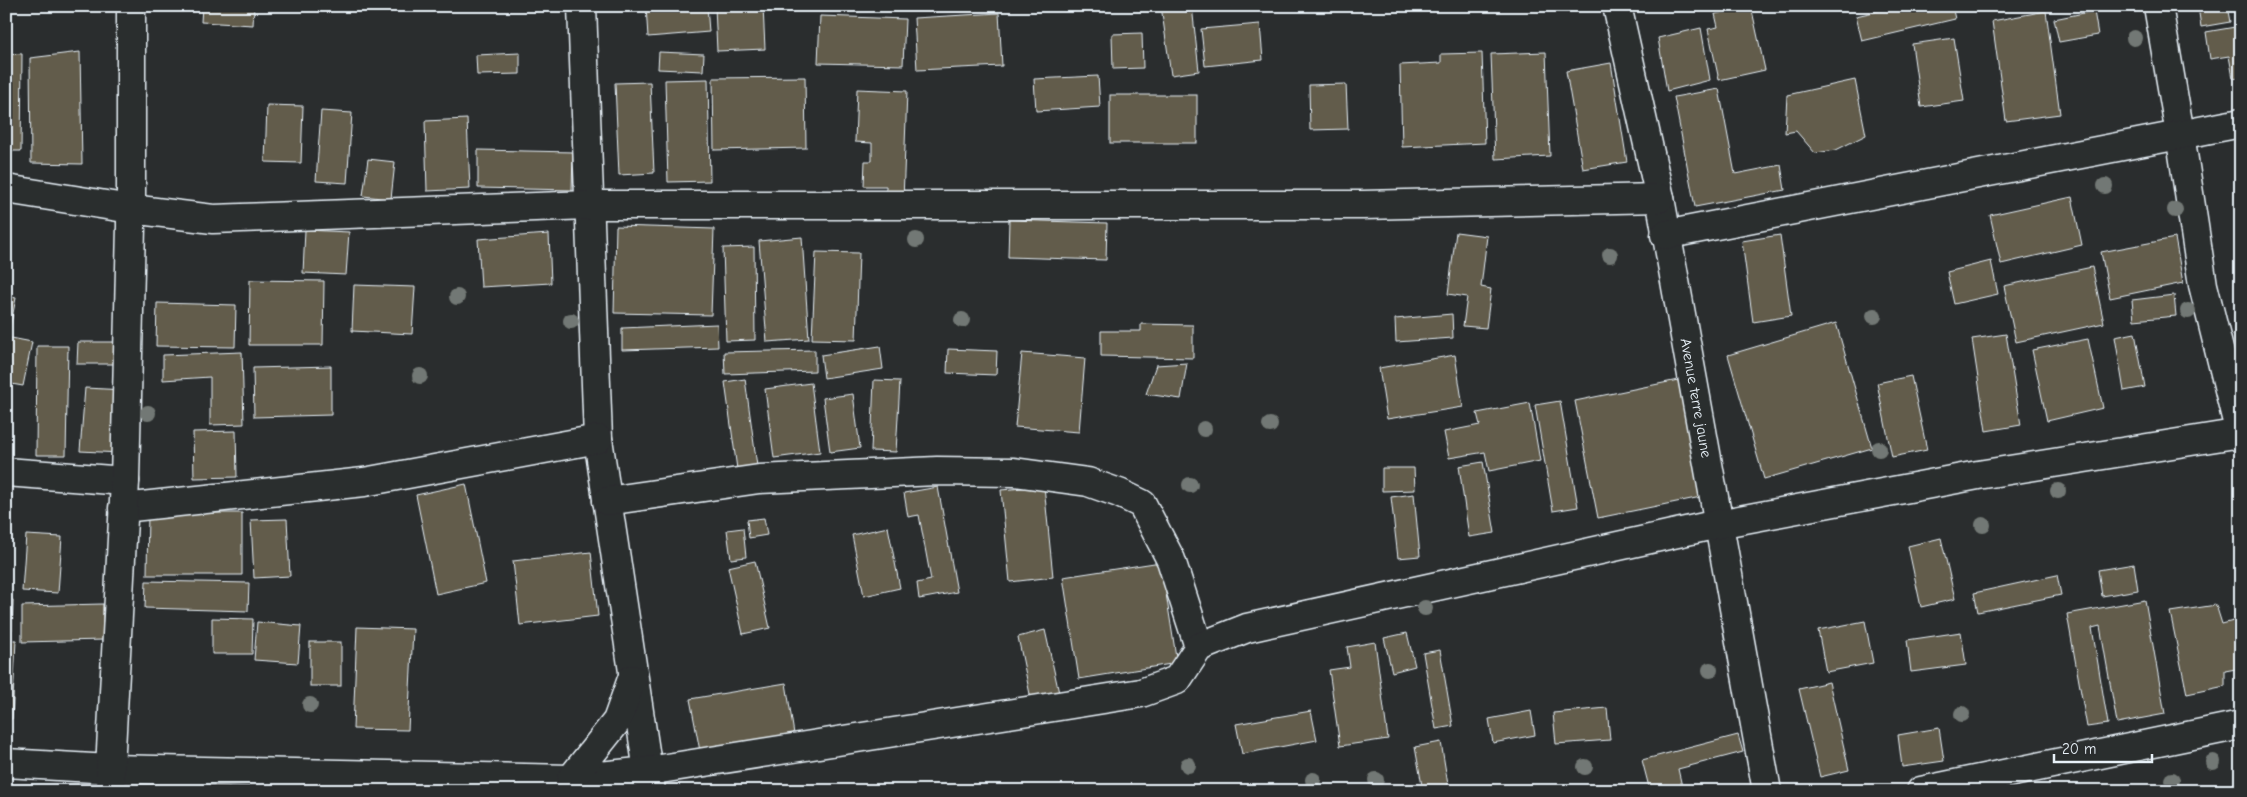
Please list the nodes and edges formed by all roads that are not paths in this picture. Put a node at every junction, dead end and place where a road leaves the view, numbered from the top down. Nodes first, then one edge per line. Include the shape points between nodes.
1 (132, 6) edge
2 (582, 6) edge
3 (1617, 6) edge
4 (2158, 6) edge
5 (2241, 123) edge
6 (2180, 134) junction
7 (6, 189) edge
8 (1660, 198) junction
9 (589, 206) junction
10 (131, 209) junction
11 (1665, 235) junction
12 (2240, 435) edge
13 (598, 439) junction
14 (6, 472) edge
15 (124, 481) junction
16 (607, 501) junction
17 (123, 508) junction
18 (1718, 524) junction
19 (1199, 647) junction
20 (634, 675) junction
21 (2241, 725) edge
22 (6, 763) edge
23 (571, 779) junction
24 (111, 780) edge
25 (649, 781) edge
26 (1767, 791) edge
27 (1921, 791) edge

1 - 10 street
2 - 9 street
3 - 8 street, Avenue terre jaune
4 - 6 street
5 - 6 street
6 - 11 street
6 - 12 street via 2203,285
7 - 10 street
8 - 9 street via 1363,205
8 - 11 street, Avenue terre jaune
9 - 10 street via 213,219
9 - 13 street
10 - 15 street
11 - 18 street, Avenue terre jaune
12 - 18 street via 1978,475
13 - 16 street
13 - 17 street via 364,482
14 - 15 street
15 - 17 street
16 - 19 street via 759,479 937,471 1014,472 1088,482 1142,504 1170,560
16 - 20 street
17 - 24 street
18 - 19 street via 1247,628
18 - 26 street, Avenue terre jaune
19 - 25 street via 1177,680 1141,693
20 - 23 street via 617,721
20 - 25 street
21 - 27 street
22 - 24 street
23 - 24 street
23 - 25 street

